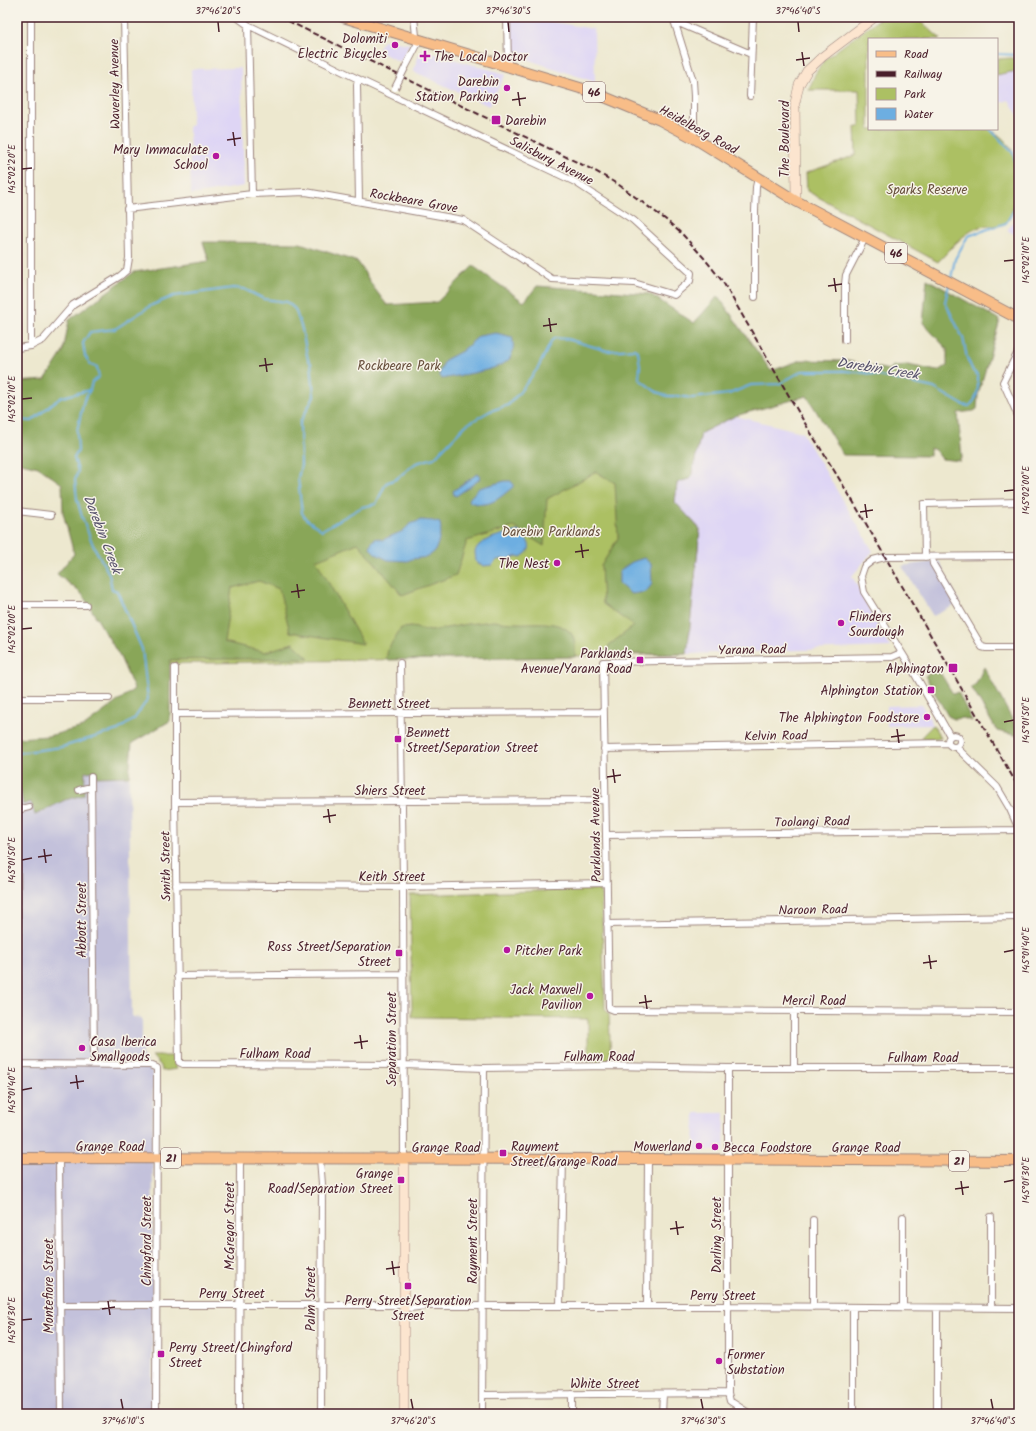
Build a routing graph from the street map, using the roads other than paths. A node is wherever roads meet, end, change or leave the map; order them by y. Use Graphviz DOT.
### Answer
graph roads {
  1 [pos="31,17"];
  2 [pos="124,17"];
  3 [pos="237,17"];
  4 [pos="343,17"];
  5 [pos="414,17"];
  6 [pos="508,17"];
  7 [pos="754,17"];
  8 [pos="875,17"];
  9 [pos="674,19"];
  10 [pos="248,25"];
  11 [pos="416,38"];
  12 [pos="751,54"];
  13 [pos="508,66"];
  14 [pos="358,79"];
  15 [pos="394,91"];
  16 [pos="750,96"];
  17 [pos="694,138"];
  18 [pos="758,178"];
  19 [pos="252,194"];
  20 [pos="359,201"];
  21 [pos="796,201"];
  22 [pos="127,209"];
  23 [pos="865,238"];
  24 [pos="690,273"];
  25 [pos="755,297"];
  26 [pos="1019,319"];
  27 [pos="845,340"];
  28 [pos="31,346"];
  29 [pos="17,348"];
  30 [pos="1019,350"];
  31 [pos="1019,418"];
  32 [pos="1019,502"];
  33 [pos="17,512"];
  34 [pos="51,515"];
  35 [pos="1019,556"];
  36 [pos="929,557"];
  37 [pos="17,605"];
  38 [pos="86,605"];
  39 [pos="1019,648"];
  40 [pos="901,653"];
  41 [pos="603,662"];
  42 [pos="400,663"];
  43 [pos="175,668"];
  44 [pos="17,698"];
  45 [pos="109,698"];
  46 [pos="604,712"];
  47 [pos="175,714"];
  48 [pos="401,714"];
  49 [pos="950,736"];
  50 [pos="948,743"];
  51 [pos="956,747"];
  52 [pos="604,749"];
  53 [pos="91,777"];
  54 [pos="91,787"];
  55 [pos="79,790"];
  56 [pos="402,800"];
  57 [pos="605,800"];
  58 [pos="175,802"];
  59 [pos="29,807"];
  60 [pos="1019,830"];
  61 [pos="606,835"];
  62 [pos="607,883"];
  63 [pos="176,885"];
  64 [pos="403,887"];
  65 [pos="1019,917"];
  66 [pos="607,924"];
  67 [pos="404,974"];
  68 [pos="177,976"];
  69 [pos="610,1008"];
  70 [pos="794,1011"];
  71 [pos="1019,1012"];
  72 [pos="179,1062"];
  73 [pos="18,1064"];
  74 [pos="94,1064"];
  75 [pos="404,1065"];
  76 [pos="484,1068"];
  77 [pos="728,1068"];
  78 [pos="794,1068"];
  79 [pos="1019,1068"];
  80 [pos="17,1158"];
  81 [pos="59,1158"];
  82 [pos="240,1158"];
  83 [pos="157,1159"];
  84 [pos="322,1159"];
  85 [pos="648,1159"];
  86 [pos="404,1160"];
  87 [pos="484,1160"];
  88 [pos="563,1160"];
  89 [pos="728,1160"];
  90 [pos="1019,1161"];
  91 [pos="991,1216"];
  92 [pos="903,1217"];
  93 [pos="813,1220"];
  94 [pos="157,1304"];
  95 [pos="239,1304"];
  96 [pos="59,1305"];
  97 [pos="321,1305"];
  98 [pos="404,1306"];
  99 [pos="483,1306"];
  100 [pos="560,1306"];
  101 [pos="647,1306"];
  102 [pos="727,1306"];
  103 [pos="813,1306"];
  104 [pos="853,1307"];
  105 [pos="903,1307"];
  106 [pos="937,1308"];
  107 [pos="991,1308"];
  108 [pos="1019,1308"];
  109 [pos="728,1393"];
  110 [pos="572,1394"];
  111 [pos="663,1394"];
  112 [pos="482,1395"];
  113 [pos="60,1414"];
  114 [pos="156,1414"];
  115 [pos="239,1414"];
  116 [pos="321,1414"];
  117 [pos="404,1414"];
  118 [pos="482,1414"];
  119 [pos="572,1414"];
  120 [pos="662,1414"];
  121 [pos="750,1414"];
  122 [pos="853,1414"];
  123 [pos="937,1414"];
  1 -- 28 [label="street"];
  2 -- 22 [label="street, Waverley Avenue"];
  3 -- 10 [label="street, Salisbury Avenue"];
  4 -- 11 [label="main road, Heidelberg Road / 46"];
  5 -- 11 [label="street"];
  6 -- 13 [label="street"];
  7 -- 12 [label="street"];
  8 -- 21 [label="street, The Boulevard"];
  9 -- 12 [label="street"];
  9 -- 17 [label="street"];
  10 -- 14 [label="street, Salisbury Avenue"];
  10 -- 19 [label="street"];
  11 -- 13 [label="main road, Heidelberg Road / 46"];
  11 -- 15 [label="street, bridge"];
  12 -- 16 [label="street"];
  13 -- 17 [label="main road, Heidelberg Road / 46"];
  14 -- 15 [label="street, Salisbury Avenue"];
  14 -- 20 [label="street"];
  15 -- 24 [label="street, Salisbury Avenue"];
  17 -- 18 [label="main road, Heidelberg Road / 46"];
  18 -- 21 [label="main road, Heidelberg Road / 46"];
  18 -- 25 [label="street"];
  19 -- 20 [label="street, Rockbeare Grove"];
  19 -- 22 [label="street, Rockbeare Grove"];
  20 -- 24 [label="street, Rockbeare Grove"];
  21 -- 23 [label="main road, Heidelberg Road / 46"];
  22 -- 28 [label="street, Waverley Avenue"];
  23 -- 26 [label="main road, Heidelberg Road / 46"];
  23 -- 27 [label="street"];
  28 -- 29 [label="street"];
  30 -- 31 [label="street"];
  32 -- 36 [label="street"];
  33 -- 34 [label="street"];
  35 -- 36 [label="street"];
  36 -- 39 [label="street"];
  36 -- 40 [label="street"];
  37 -- 38 [label="street"];
  40 -- 41 [label="street, Yarana Road"];
  40 -- 49 [label="street"];
  41 -- 46 [label="street, Parklands Avenue"];
  42 -- 48 [label="street, Separation Street"];
  43 -- 47 [label="street, Smith Street"];
  44 -- 45 [label="street"];
  46 -- 48 [label="street, Bennett Street"];
  46 -- 52 [label="street, Parklands Avenue"];
  47 -- 48 [label="street, Bennett Street"];
  47 -- 58 [label="street, Smith Street"];
  48 -- 56 [label="street, Separation Street"];
  49 -- 50 [label="street"];
  49 -- 51 [label="street"];
  50 -- 51 [label="street"];
  50 -- 52 [label="street, Kelvin Road"];
  51 -- 60 [label="street"];
  52 -- 57 [label="street, Parklands Avenue"];
  53 -- 54 [label="street, Abbott Street"];
  54 -- 55 [label="street"];
  54 -- 74 [label="street, Abbott Street"];
  56 -- 57 [label="street, Shiers Street"];
  56 -- 58 [label="street, Shiers Street"];
  56 -- 64 [label="street, Separation Street"];
  57 -- 61 [label="street, Parklands Avenue"];
  58 -- 63 [label="street, Smith Street"];
  59 -- 73 [label="street"];
  60 -- 61 [label="street, Toolangi Road"];
  61 -- 62 [label="street, Parklands Avenue"];
  62 -- 64 [label="street, Keith Street"];
  62 -- 66 [label="street, Parklands Avenue"];
  63 -- 64 [label="street, Keith Street"];
  63 -- 68 [label="street, Smith Street"];
  64 -- 67 [label="street, Separation Street"];
  65 -- 66 [label="street, Naroon Road"];
  66 -- 69 [label="street, Parklands Avenue"];
  67 -- 68 [label="street"];
  67 -- 75 [label="street, Separation Street"];
  68 -- 72 [label="street, Smith Street"];
  69 -- 70 [label="street, Mercil Road"];
  70 -- 71 [label="street, Mercil Road"];
  70 -- 78 [label="street"];
  72 -- 75 [label="street, Fulham Road"];
  73 -- 74 [label="street"];
  74 -- 83 [label="street, Chingford Street"];
  75 -- 76 [label="street, Fulham Road"];
  75 -- 86 [label="street, Separation Street"];
  76 -- 77 [label="street, Fulham Road"];
  76 -- 87 [label="street, Rayment Street"];
  77 -- 78 [label="street, Fulham Road"];
  77 -- 89 [label="street, Darling Street"];
  78 -- 79 [label="street, Fulham Road"];
  80 -- 81 [label="main road, Grange Road / 21"];
  81 -- 83 [label="main road, Grange Road / 21"];
  81 -- 96 [label="street, Montefiore Street"];
  82 -- 83 [label="main road, Grange Road / 21"];
  82 -- 84 [label="main road, Grange Road / 21"];
  82 -- 95 [label="street, McGregor Street"];
  83 -- 94 [label="street, Chingford Street"];
  84 -- 86 [label="main road, Grange Road / 21"];
  84 -- 97 [label="street, Palm Street"];
  85 -- 88 [label="main road, Grange Road / 21"];
  85 -- 89 [label="main road, Grange Road / 21"];
  85 -- 101 [label="street"];
  86 -- 87 [label="main road, Grange Road / 21"];
  86 -- 98 [label="street, Separation Street"];
  87 -- 88 [label="main road, Grange Road / 21"];
  87 -- 99 [label="street, Rayment Street"];
  88 -- 100 [label="street"];
  89 -- 90 [label="main road, Grange Road / 21"];
  89 -- 102 [label="street, Darling Street"];
  91 -- 107 [label="street"];
  92 -- 105 [label="street"];
  93 -- 103 [label="street"];
  94 -- 95 [label="street, Perry Street"];
  94 -- 96 [label="street, Perry Street"];
  94 -- 114 [label="street, Chingford Street"];
  95 -- 97 [label="street, Perry Street"];
  95 -- 115 [label="street, McGregor Street"];
  96 -- 113 [label="street, Montefiore Street"];
  97 -- 98 [label="street, Perry Street"];
  97 -- 116 [label="street, Palm Street"];
  98 -- 99 [label="street, Perry Street"];
  98 -- 117 [label="street, Separation Street"];
  99 -- 100 [label="street, Perry Street"];
  99 -- 112 [label="street, Rayment Street"];
  100 -- 101 [label="street, Perry Street"];
  101 -- 102 [label="street, Perry Street"];
  102 -- 103 [label="street, Perry Street"];
  102 -- 109 [label="street, Darling Street"];
  103 -- 104 [label="street, Perry Street"];
  104 -- 105 [label="street, Perry Street"];
  104 -- 122 [label="street"];
  105 -- 106 [label="street, Perry Street"];
  106 -- 107 [label="street, Perry Street"];
  106 -- 123 [label="street"];
  107 -- 108 [label="street, Perry Street"];
  109 -- 111 [label="street, White Street"];
  109 -- 121 [label="street"];
  110 -- 111 [label="street, White Street"];
  110 -- 112 [label="street, White Street"];
  110 -- 119 [label="street"];
  111 -- 120 [label="street"];
  112 -- 118 [label="street, Rayment Street"];
}
